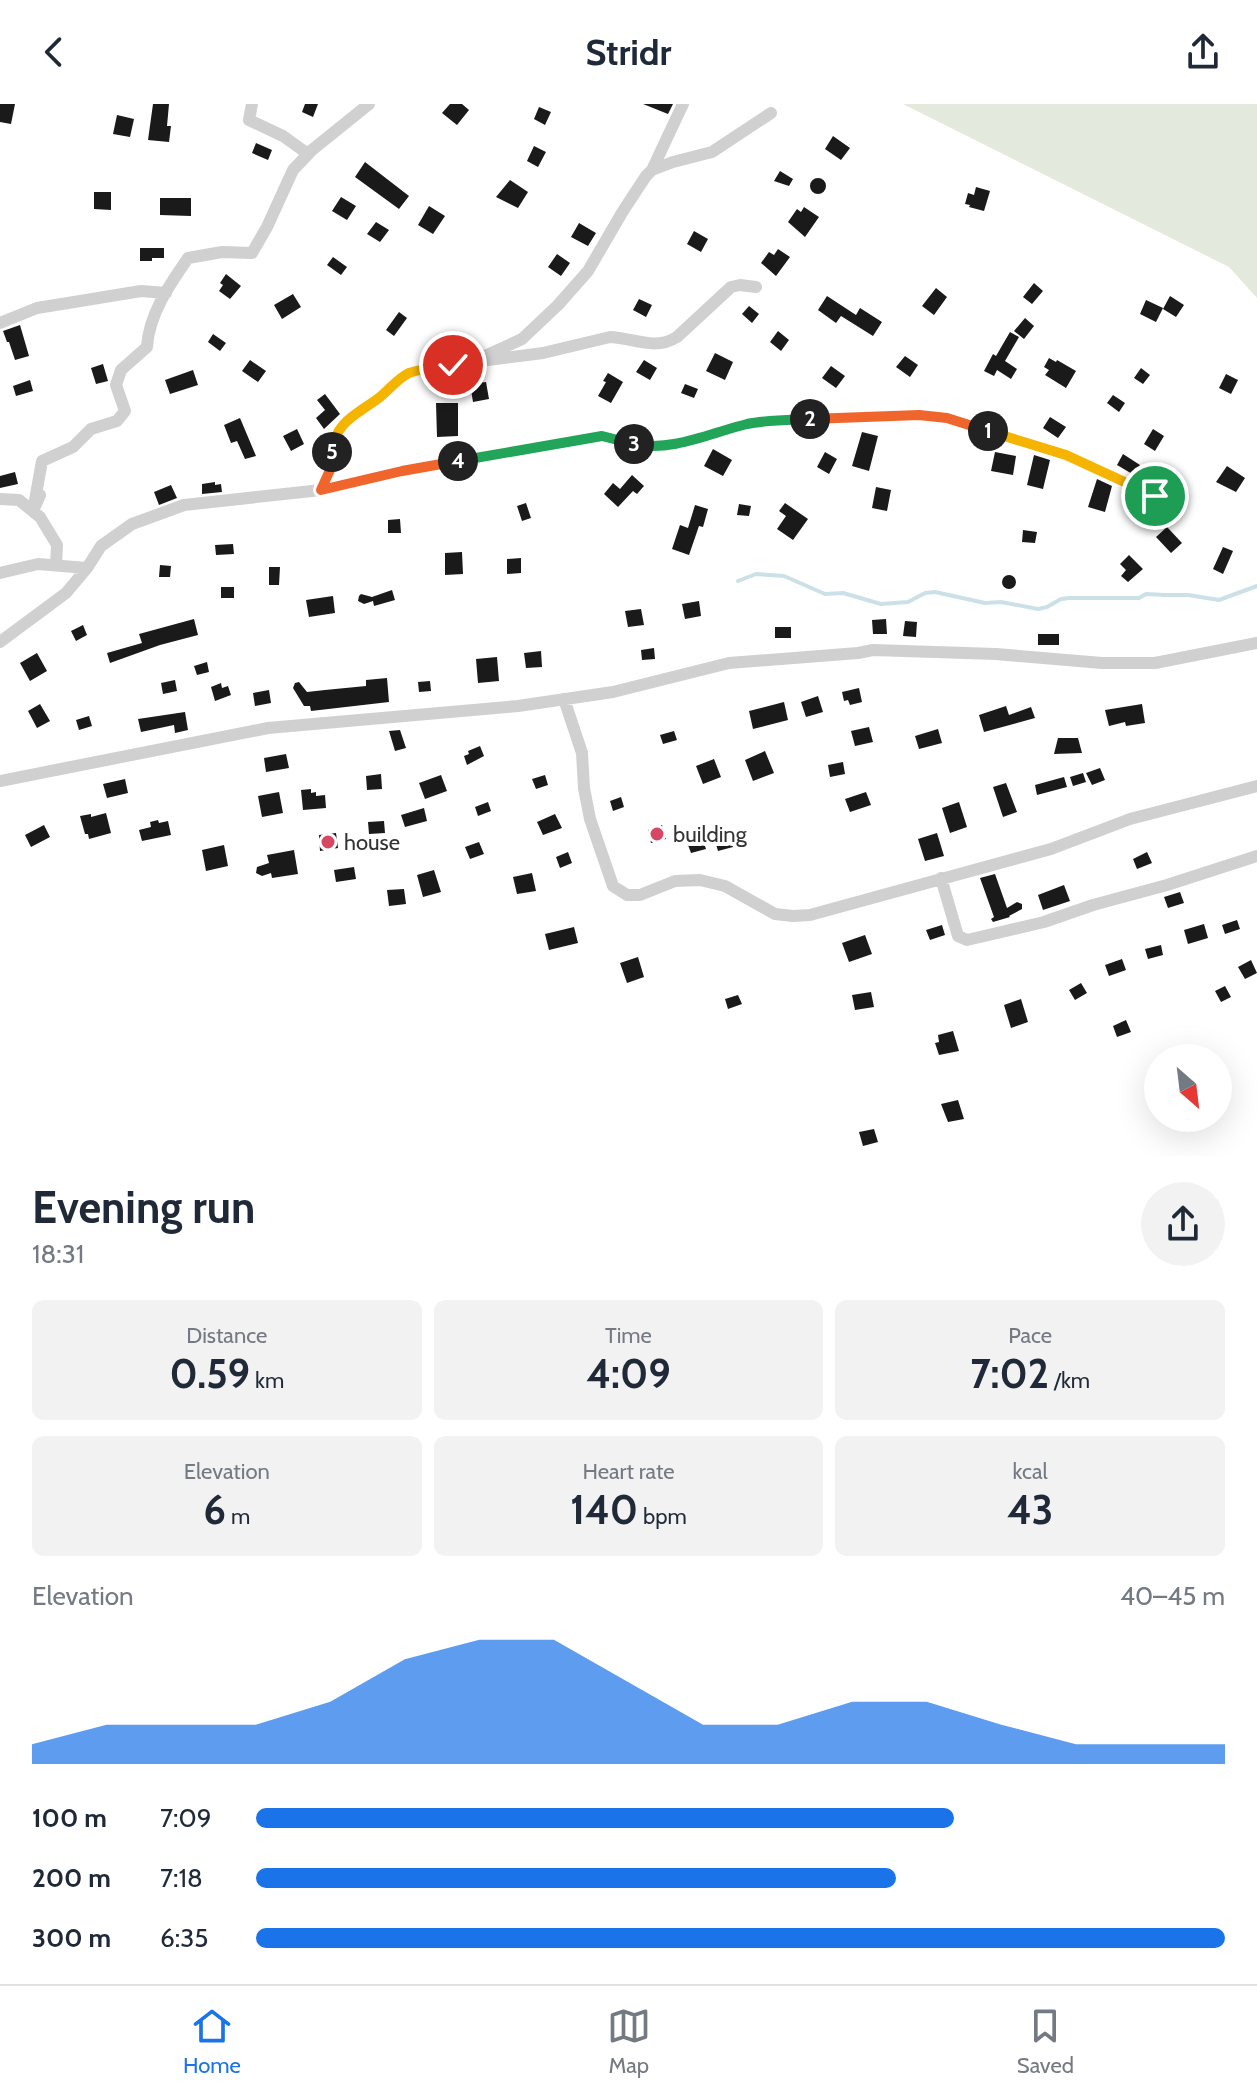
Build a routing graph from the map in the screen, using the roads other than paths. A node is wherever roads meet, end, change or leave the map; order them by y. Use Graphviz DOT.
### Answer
graph roads {
  1 [pos="252,104"];
  2 [pos="369,104"];
  3 [pos="683,104"];
  4 [pos="771,113"];
  5 [pos="308,154"];
  6 [pos="652,170"];
  7 [pos="756,287"];
  8 [pos="166,293"];
  9 [pos="0,323"];
  10 [pos="474,361"];
  11 [pos="321,490"];
  12 [pos="40,495"];
  13 [pos="1155,496"];
  14 [pos="0,499"];
  15 [pos="33,511"];
  16 [pos="56,565"];
  17 [pos="87,568"];
  18 [pos="0,573"];
  19 [pos="0,642"];
  20 [pos="1257,643"];
  21 [pos="564,699"];
  22 [pos="0,781"];
  23 [pos="1257,786"];
  24 [pos="1257,856"];
  25 [pos="941,878"];
  1 -- 5 [label="street"];
  2 -- 5 [label="street"];
  3 -- 6 [label="street"];
  4 -- 6 [label="street"];
  5 -- 8 [label="street"];
  6 -- 10 [label="street"];
  7 -- 10 [label="street"];
  8 -- 9 [label="street"];
  8 -- 15 [label="street"];
  10 -- 11 [label="street"];
  11 -- 13 [label="street"];
  11 -- 17 [label="street"];
  12 -- 15 [label="street"];
  14 -- 15 [label="street"];
  15 -- 16 [label="street"];
  16 -- 17 [label="street"];
  16 -- 18 [label="street"];
  17 -- 19 [label="street"];
  20 -- 21 [label="street"];
  21 -- 22 [label="street"];
  21 -- 25 [label="street"];
  23 -- 25 [label="street"];
  24 -- 25 [label="street"];
}
